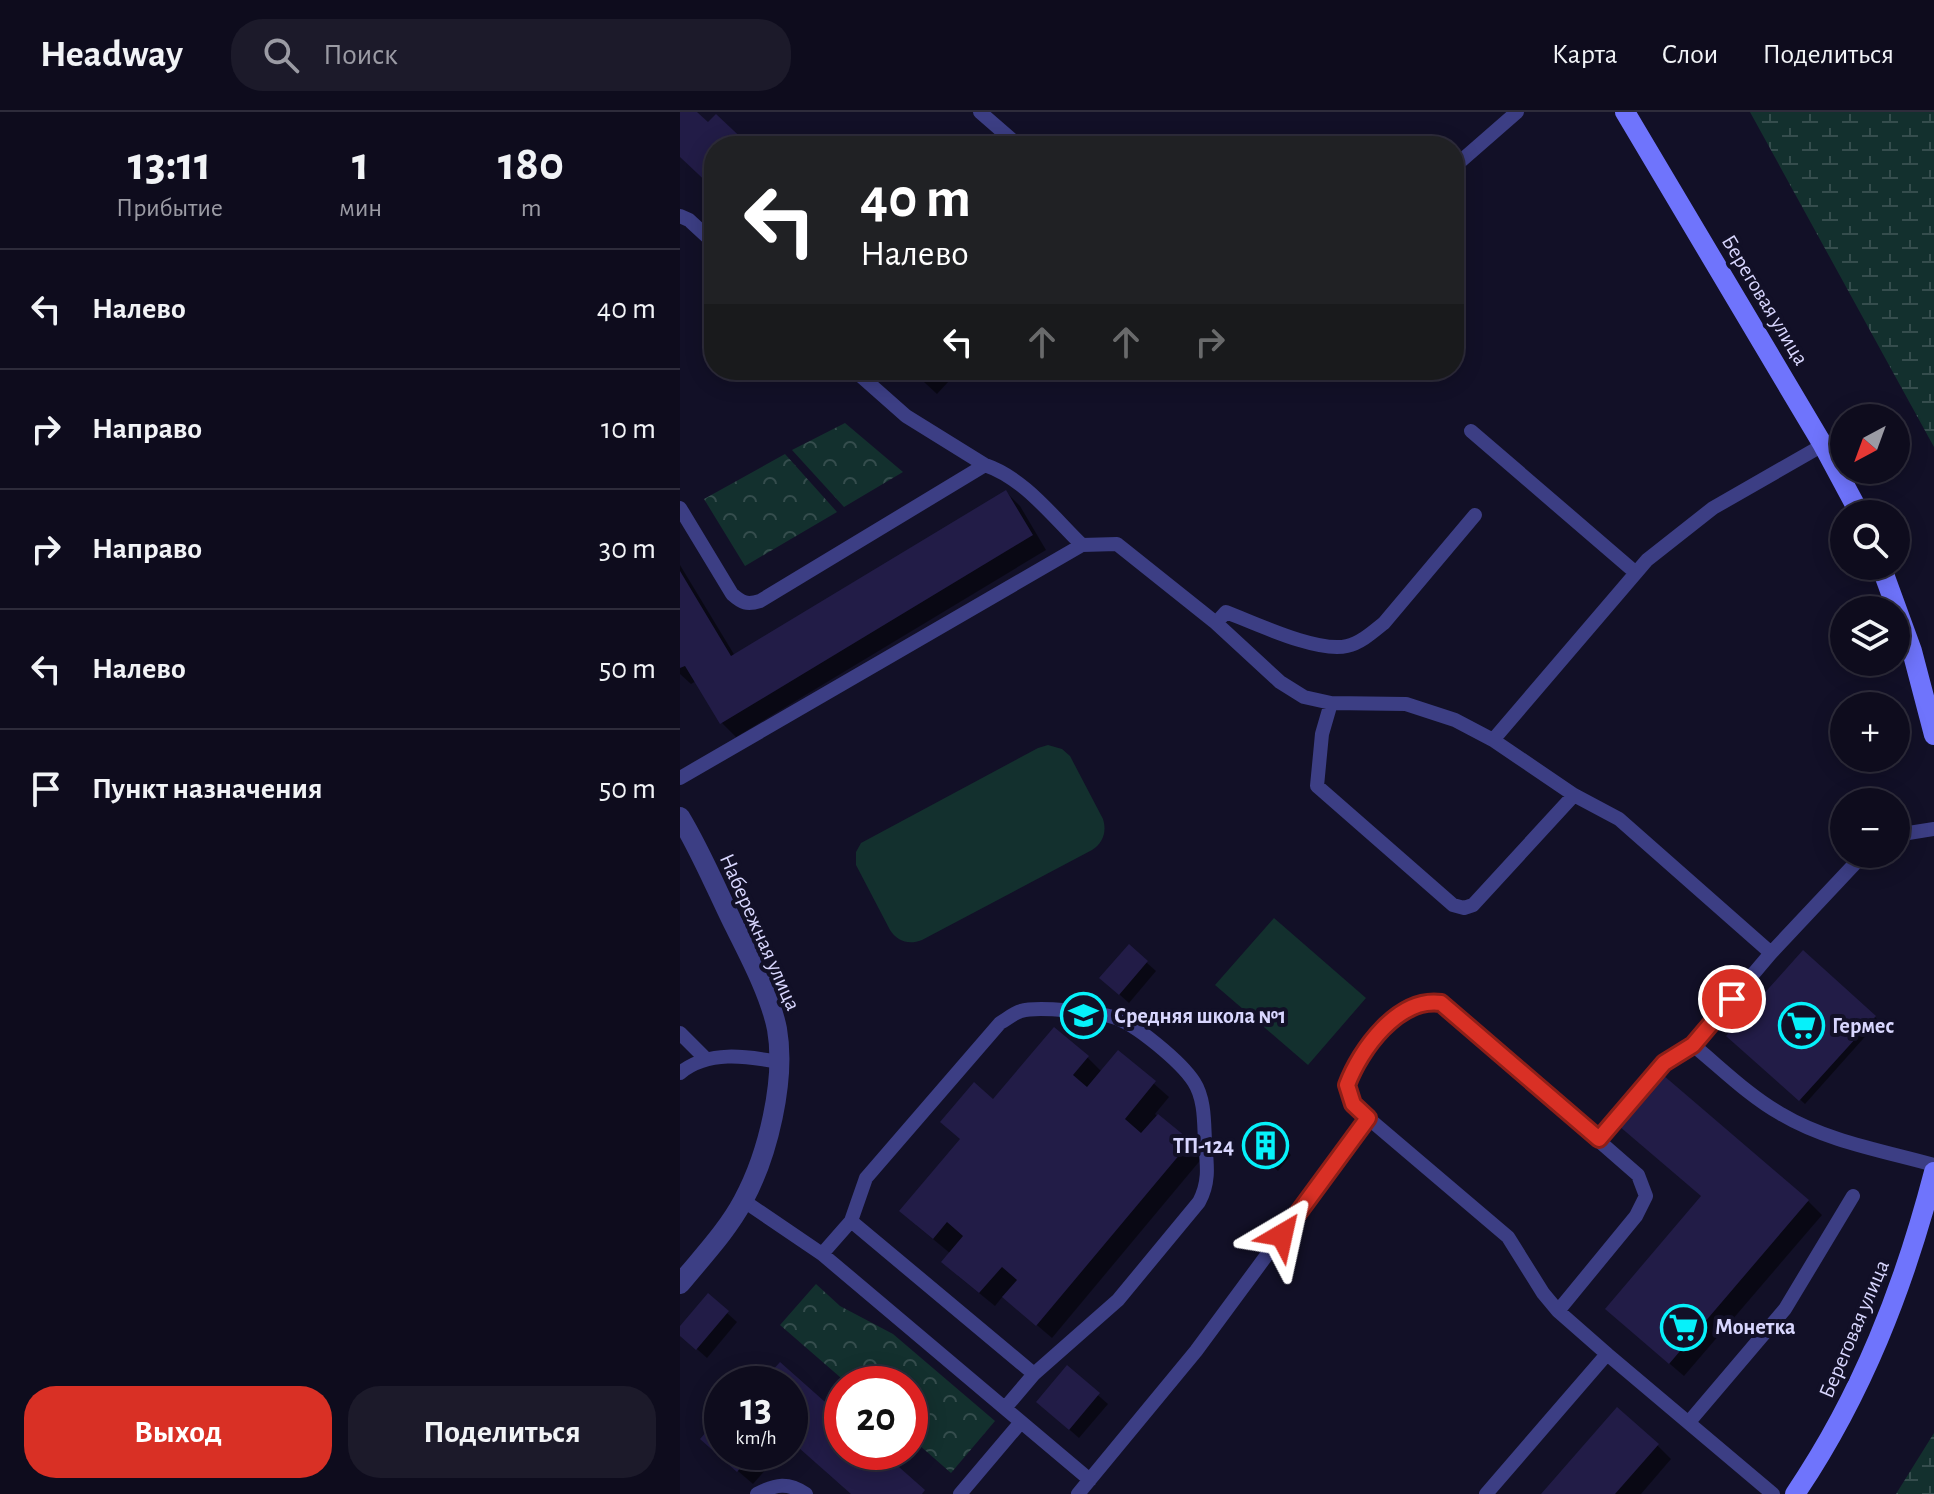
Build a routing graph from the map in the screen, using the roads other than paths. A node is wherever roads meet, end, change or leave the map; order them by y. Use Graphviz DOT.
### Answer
graph roads {
  1 [pos="980,112"];
  2 [pos="1517,112"];
  3 [pos="1625,112"];
  4 [pos="1008,136"];
  5 [pos="1464,158"];
  6 [pos="680,216"];
  7 [pos="704,234"];
  8 [pos="865,380"];
  9 [pos="1471,431"];
  10 [pos="1823,445"];
  11 [pos="985,465"];
  12 [pos="1852,500"];
  13 [pos="680,508"];
  14 [pos="1475,515"];
  15 [pos="1082,545"];
  16 [pos="1636,573"];
  17 [pos="1886,580"];
  18 [pos="1216,623"];
  19 [pos="1331,703"];
  20 [pos="1934,735"];
  21 [pos="1493,740"];
  22 [pos="680,778"];
  23 [pos="1574,795"];
  24 [pos="680,817"];
  25 [pos="1934,829"];
  26 [pos="1910,833"];
  27 [pos="1851,868"];
  28 [pos="1771,953"];
  29 [pos="680,1033"];
  30 [pos="1693,1045"];
  31 [pos="706,1059"];
  32 [pos="779,1062"];
  33 [pos="680,1073"];
  34 [pos="1368,1118"];
  35 [pos="1599,1139"];
  36 [pos="1934,1165"];
  37 [pos="1934,1172"];
  38 [pos="1853,1196"];
  39 [pos="744,1201"];
  40 [pos="851,1221"];
  41 [pos="822,1254"];
  42 [pos="680,1284"];
  43 [pos="1558,1311"];
  44 [pos="1607,1354"];
  45 [pos="1034,1374"];
  46 [pos="1005,1408"];
  47 [pos="1021,1422"];
  48 [pos="1689,1422"];
  49 [pos="1090,1480"];
  50 [pos="757,1494"];
  51 [pos="806,1494"];
  52 [pos="960,1494"];
  53 [pos="1078,1494"];
  54 [pos="1486,1494"];
  55 [pos="1773,1494"];
  56 [pos="1795,1494"];
  1 -- 4 [label="lane"];
  2 -- 5 [label="lane"];
  3 -- 10 [label="main road, Береговая улица"];
  6 -- 7 [label="lane"];
  8 -- 11 [label="lane"];
  9 -- 16 [label="lane"];
  10 -- 12 [label="main road, Береговая улица"];
  10 -- 16 [label="lane"];
  11 -- 13 [label="lane"];
  11 -- 15 [label="lane"];
  14 -- 18 [label="lane"];
  15 -- 18 [label="lane"];
  15 -- 22 [label="lane"];
  16 -- 21 [label="lane"];
  17 -- 20 [label="main road"];
  18 -- 19 [label="lane"];
  19 -- 21 [label="lane"];
  19 -- 23 [label="lane"];
  21 -- 23 [label="lane"];
  23 -- 28 [label="lane"];
  24 -- 32 [label="street, Набережная улица"];
  25 -- 26 [label="lane"];
  27 -- 28 [label="lane"];
  28 -- 30 [label="lane"];
  29 -- 31 [label="lane"];
  30 -- 35 [label="lane"];
  30 -- 36 [label="lane"];
  31 -- 32 [label="lane"];
  31 -- 33 [label="lane"];
  32 -- 39 [label="street, Набережная улица"];
  34 -- 35 [label="lane"];
  34 -- 43 [label="lane"];
  34 -- 49 [label="lane"];
  35 -- 43 [label="lane"];
  37 -- 56 [label="main road, Береговая улица"];
  38 -- 48 [label="lane"];
  39 -- 41 [label="lane"];
  39 -- 42 [label="street, Набережная улица"];
  40 -- 41 [label="lane"];
  40 -- 45 [label="lane"];
  40 -- 45 [label="lane"];
  41 -- 46 [label="lane"];
  43 -- 44 [label="lane"];
  44 -- 48 [label="lane"];
  44 -- 54 [label="lane"];
  45 -- 46 [label="lane"];
  46 -- 47 [label="lane"];
  47 -- 49 [label="lane"];
  47 -- 52 [label="lane"];
  48 -- 55 [label="lane"];
  49 -- 53 [label="lane"];
  50 -- 51 [label="lane"];
}
